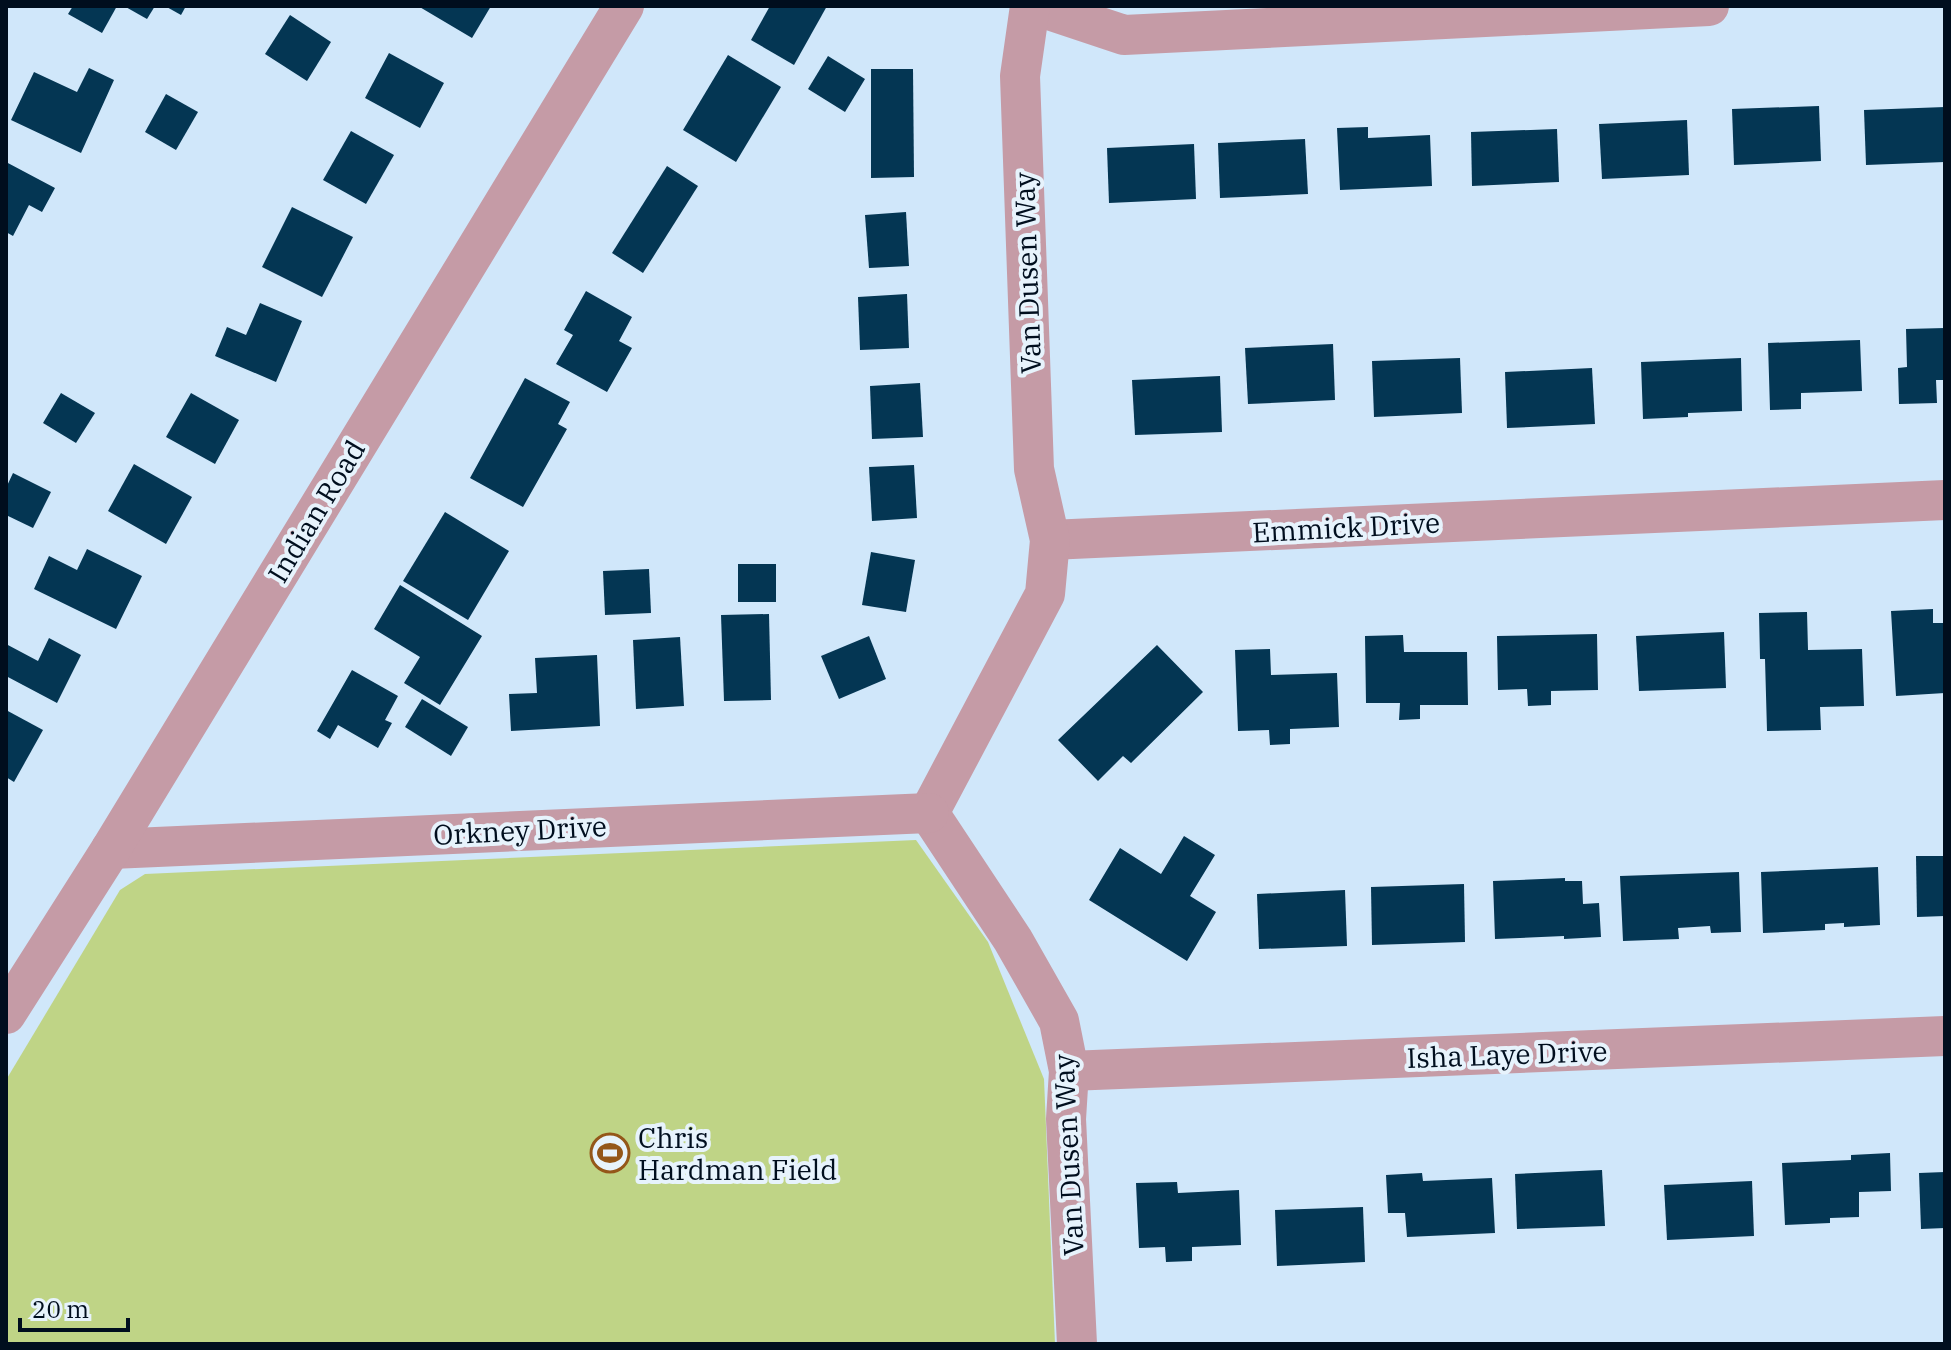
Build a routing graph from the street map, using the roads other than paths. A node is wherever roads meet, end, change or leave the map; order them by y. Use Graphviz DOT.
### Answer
graph roads {
  1 [pos="624,6"];
  2 [pos="1030,6"];
  3 [pos="1037,6"];
  4 [pos="1709,6"];
  5 [pos="1945,500"];
  6 [pos="1050,540"];
  7 [pos="929,813"];
  8 [pos="111,849"];
  9 [pos="6,1014"];
  10 [pos="1945,1036"];
  11 [pos="1069,1071"];
  12 [pos="1077,1344"];
  1 -- 8 [label="street, Indian Road"];
  2 -- 6 [label="street, Van Dusen Way"];
  3 -- 4 [label="street"];
  5 -- 6 [label="street, Emmick Drive"];
  6 -- 7 [label="street"];
  7 -- 8 [label="street, Orkney Drive"];
  7 -- 11 [label="street, Van Dusen Way"];
  8 -- 9 [label="street, Indian Road"];
  10 -- 11 [label="street, Isha Laye Drive"];
  11 -- 12 [label="street, Van Dusen Way"];
}
